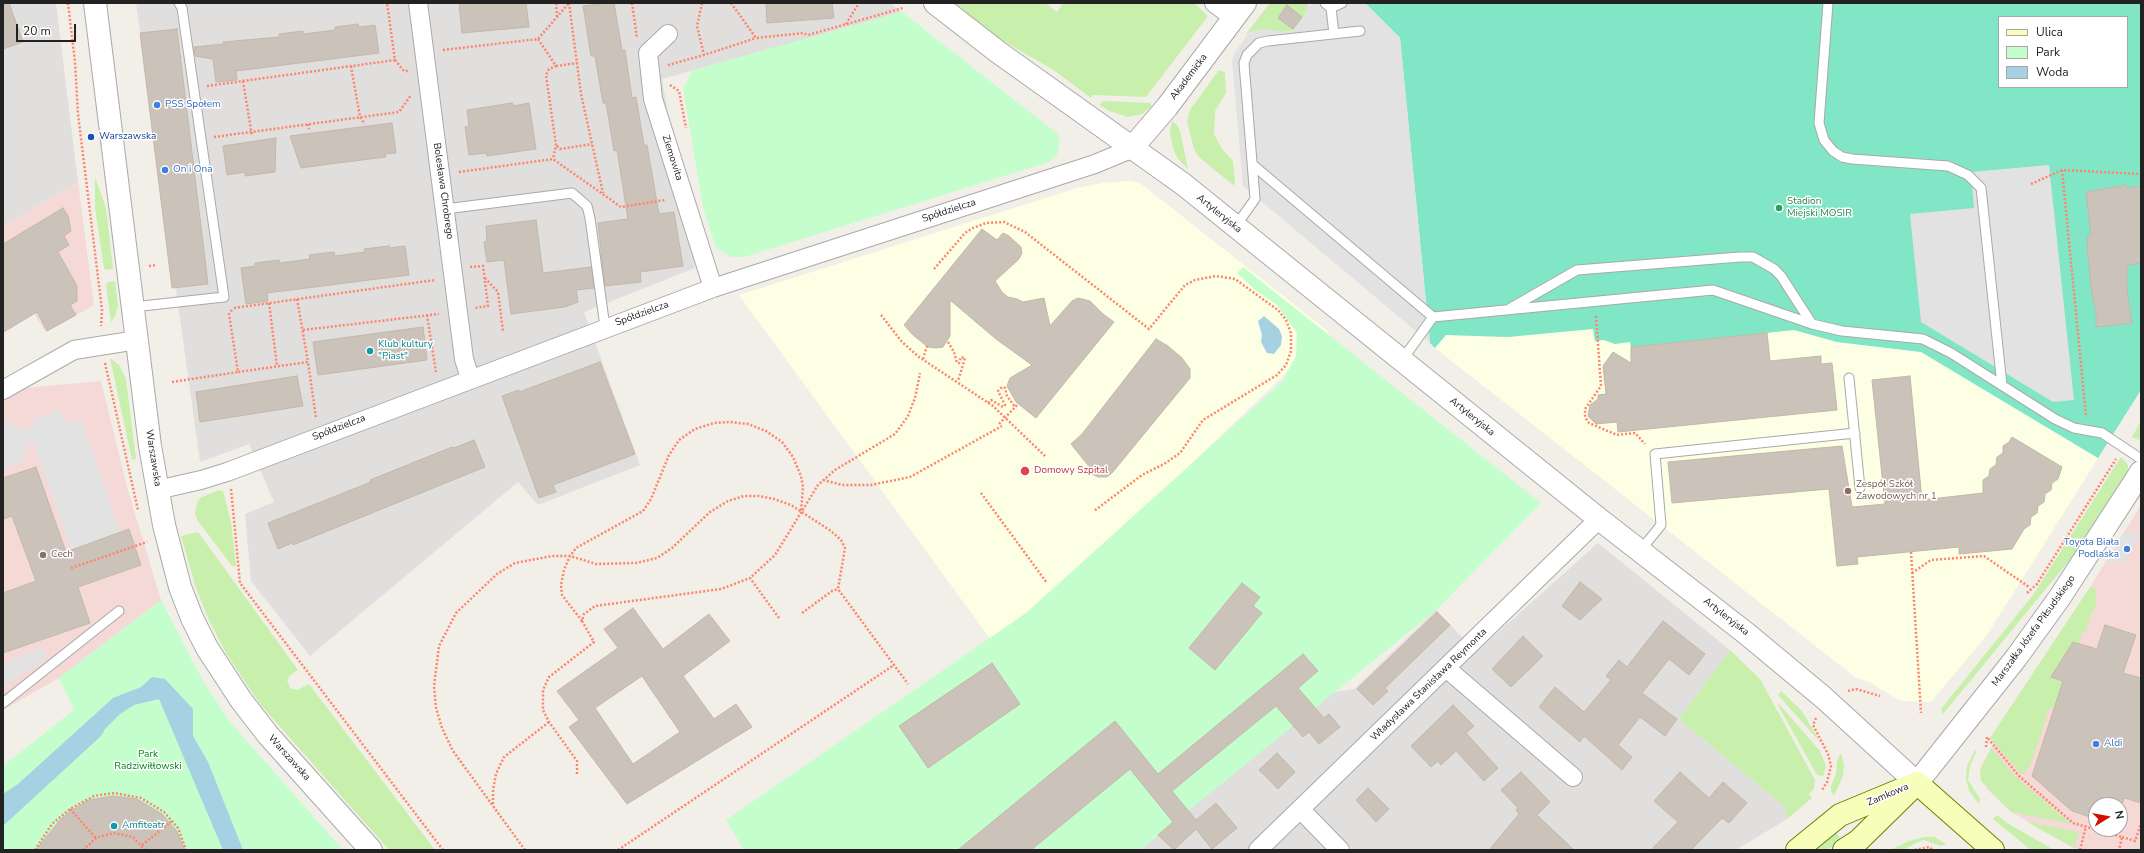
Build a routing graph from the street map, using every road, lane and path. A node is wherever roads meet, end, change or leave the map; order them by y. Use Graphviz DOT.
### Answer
graph roads {
  1 [pos="68,3"];
  2 [pos="97,3"];
  3 [pos="179,3"];
  4 [pos="387,3"];
  5 [pos="418,3"];
  6 [pos="556,3"];
  7 [pos="569,3"];
  8 [pos="702,3"];
  9 [pos="731,3"];
  10 [pos="859,3"];
  11 [pos="935,3"];
  12 [pos="1214,3"];
  13 [pos="1342,3"];
  14 [pos="1828,3"];
  15 [pos="1328,5"];
  16 [pos="903,8"];
  17 [pos="1239,10"];
  18 [pos="557,17"];
  19 [pos="846,24"];
  20 [pos="1360,31"];
  21 [pos="668,34"];
  22 [pos="1334,34"];
  23 [pos="756,38"];
  24 [pos="538,39"];
  25 [pos="435,51"];
  26 [pos="704,55"];
  27 [pos="577,63"];
  28 [pos="351,66"];
  29 [pos="556,66"];
  30 [pos="664,68"];
  31 [pos="404,71"];
  32 [pos="409,76"];
  33 [pos="243,81"];
  34 [pos="665,82"];
  35 [pos="203,87"];
  36 [pos="411,88"];
  37 [pos="360,117"];
  38 [pos="308,124"];
  39 [pos="364,124"];
  40 [pos="686,128"];
  41 [pos="309,129"];
  42 [pos="251,132"];
  43 [pos="252,136"];
  44 [pos="209,137"];
  45 [pos="592,144"];
  46 [pos="556,145"];
  47 [pos="1131,148"];
  48 [pos="553,159"];
  49 [pos="1252,165"];
  50 [pos="2062,170"];
  51 [pos="2141,174"];
  52 [pos="2031,184"];
  53 [pos="603,194"];
  54 [pos="445,209"];
  55 [pos="1235,226"];
  56 [pos="934,268"];
  57 [pos="454,278"];
  58 [pos="484,278"];
  59 [pos="713,288"];
  60 [pos="224,297"];
  61 [pos="297,299"];
  62 [pos="1595,302"];
  63 [pos="269,303"];
  64 [pos="133,307"];
  65 [pos="233,308"];
  66 [pos="1506,310"];
  67 [pos="458,312"];
  68 [pos="427,315"];
  69 [pos="880,315"];
  70 [pos="1433,317"];
  71 [pos="1812,324"];
  72 [pos="605,327"];
  73 [pos="302,330"];
  74 [pos="504,331"];
  75 [pos="100,333"];
  76 [pos="137,340"];
  77 [pos="948,342"];
  78 [pos="927,346"];
  79 [pos="103,356"];
  80 [pos="923,359"];
  81 [pos="1402,360"];
  82 [pos="308,362"];
  83 [pos="277,366"];
  84 [pos="238,372"];
  85 [pos="920,373"];
  86 [pos="437,376"];
  87 [pos="470,378"];
  88 [pos="1849,378"];
  89 [pos="958,381"];
  90 [pos="172,382"];
  91 [pos="5,385"];
  92 [pos="2002,386"];
  93 [pos="988,403"];
  94 [pos="1018,404"];
  95 [pos="1015,407"];
  96 [pos="1006,417"];
  97 [pos="316,422"];
  98 [pos="2087,430"];
  99 [pos="1855,433"];
  100 [pos="1656,454"];
  101 [pos="2119,455"];
  102 [pos="1045,456"];
  103 [pos="2141,459"];
  104 [pos="2141,472"];
  105 [pos="823,480"];
  106 [pos="230,482"];
  107 [pos="1860,488"];
  108 [pos="157,490"];
  109 [pos="980,493"];
  110 [pos="1094,511"];
  111 [pos="801,512"];
  112 [pos="139,514"];
  113 [pos="1599,519"];
  114 [pos="144,543"];
  115 [pos="1640,551"];
  116 [pos="1910,552"];
  117 [pos="570,556"];
  118 [pos="72,568"];
  119 [pos="1912,573"];
  120 [pos="750,578"];
  121 [pos="1047,582"];
  122 [pos="2028,587"];
  123 [pos="838,589"];
  124 [pos="2027,593"];
  125 [pos="119,611"];
  126 [pos="802,613"];
  127 [pos="779,618"];
  128 [pos="582,621"];
  129 [pos="894,665"];
  130 [pos="1446,668"];
  131 [pos="908,684"];
  132 [pos="1824,698"];
  133 [pos="3,703"];
  134 [pos="1921,713"];
  135 [pos="549,722"];
  136 [pos="1986,747"];
  137 [pos="577,774"];
  138 [pos="1573,777"];
  139 [pos="1917,783"];
  140 [pos="1822,790"];
  141 [pos="493,805"];
  142 [pos="70,809"];
  143 [pos="1301,810"];
  144 [pos="172,821"];
  145 [pos="2141,824"];
  146 [pos="2086,826"];
  147 [pos="2122,837"];
  148 [pos="96,838"];
  149 [pos="142,845"];
  150 [pos="35,850"];
  151 [pos="83,850"];
  152 [pos="145,850"];
  153 [pos="186,850"];
  154 [pos="371,850"];
  155 [pos="443,850"];
  156 [pos="525,850"];
  157 [pos="618,850"];
  158 [pos="1258,850"];
  159 [pos="1340,850"];
  160 [pos="1797,850"];
  161 [pos="1844,850"];
  162 [pos="1915,850"];
  163 [pos="1933,850"];
  164 [pos="1993,850"];
  165 [pos="2080,850"];
  166 [pos="2119,850"];
  1 -- 75 [label="path"];
  2 -- 64 [label="street, Warszawska"];
  3 -- 60 [label="lane"];
  4 -- 28 [label="path"];
  5 -- 54 [label="street, Bolesława Chrobrego"];
  6 -- 18 [label="path"];
  7 -- 18 [label="path"];
  7 -- 27 [label="path"];
  8 -- 26 [label="path"];
  9 -- 23 [label="path"];
  10 -- 19 [label="path"];
  11 -- 47 [label="street, Artyleryjska"];
  12 -- 17 [label="street"];
  13 -- 15 [label="lane"];
  14 -- 92 [label="lane"];
  15 -- 22 [label="lane"];
  16 -- 19 [label="path"];
  17 -- 47 [label="street, Akademicka"];
  18 -- 24 [label="path"];
  19 -- 23 [label="path"];
  20 -- 22 [label="lane"];
  21 -- 59 [label="street, Ziemowita"];
  22 -- 49 [label="lane"];
  23 -- 26 [label="path"];
  24 -- 25 [label="path"];
  24 -- 29 [label="path"];
  26 -- 30 [label="path"];
  27 -- 29 [label="path"];
  27 -- 45 [label="path"];
  28 -- 33 [label="path"];
  28 -- 37 [label="path"];
  29 -- 46 [label="path"];
  31 -- 32 [label="path"];
  33 -- 35 [label="path"];
  33 -- 42 [label="path"];
  34 -- 40 [label="path"];
  36 -- 37 [label="path"];
  37 -- 38 [label="path"];
  37 -- 39 [label="path"];
  38 -- 41 [label="path"];
  38 -- 42 [label="path"];
  42 -- 43 [label="path"];
  42 -- 44 [label="path"];
  45 -- 46 [label="path"];
  45 -- 53 [label="path"];
  46 -- 48 [label="path"];
  47 -- 55 [label="street, Artyleryjska"];
  47 -- 59 [label="street, Spółdzielcza"];
  49 -- 55 [label="lane"];
  49 -- 70 [label="lane"];
  50 -- 51 [label="path"];
  50 -- 52 [label="path"];
  50 -- 98 [label="path"];
  54 -- 57 [label="street, Bolesława Chrobrego"];
  54 -- 72 [label="lane"];
  55 -- 81 [label="street, Artyleryjska"];
  56 -- 110 [label="path"];
  57 -- 61 [label="path"];
  57 -- 67 [label="street, Bolesława Chrobrego"];
  58 -- 74 [label="path"];
  59 -- 72 [label="street, Spółdzielcza"];
  60 -- 64 [label="lane"];
  60 -- 65 [label="path"];
  61 -- 63 [label="path"];
  61 -- 73 [label="path"];
  62 -- 66 [label="lane"];
  62 -- 71 [label="lane"];
  62 -- 100 [label="path"];
  63 -- 65 [label="path"];
  63 -- 83 [label="path"];
  64 -- 76 [label="street, Warszawska"];
  65 -- 84 [label="path"];
  66 -- 70 [label="lane"];
  66 -- 71 [label="lane"];
  67 -- 68 [label="path"];
  67 -- 87 [label="street, Bolesława Chrobrego"];
  68 -- 73 [label="path"];
  68 -- 86 [label="path"];
  69 -- 80 [label="path"];
  70 -- 81 [label="lane"];
  71 -- 92 [label="lane"];
  72 -- 87 [label="street, Spółdzielcza"];
  73 -- 82 [label="path"];
  76 -- 91 [label="street"];
  76 -- 108 [label="street, Warszawska"];
  77 -- 89 [label="path"];
  78 -- 80 [label="path"];
  79 -- 112 [label="path"];
  80 -- 89 [label="path"];
  81 -- 113 [label="street, Artyleryjska"];
  82 -- 83 [label="path"];
  82 -- 97 [label="path"];
  83 -- 84 [label="path"];
  84 -- 90 [label="path"];
  85 -- 105 [label="path"];
  87 -- 108 [label="street, Spółdzielcza"];
  88 -- 99 [label="lane"];
  89 -- 93 [label="path"];
  92 -- 98 [label="lane"];
  93 -- 95 [label="path"];
  93 -- 96 [label="path"];
  94 -- 95 [label="path"];
  95 -- 96 [label="path"];
  96 -- 102 [label="path"];
  96 -- 105 [label="path"];
  98 -- 103 [label="lane"];
  99 -- 100 [label="lane"];
  99 -- 107 [label="lane"];
  100 -- 115 [label="lane"];
  101 -- 124 [label="path"];
  104 -- 139 [label="street, Marszałka Józefa Piłsudskiego"];
  105 -- 111 [label="path"];
  106 -- 155 [label="path"];
  108 -- 154 [label="street, Warszawska"];
  109 -- 121 [label="path"];
  111 -- 117 [label="path"];
  111 -- 117 [label="path"];
  111 -- 120 [label="path"];
  111 -- 123 [label="path"];
  113 -- 115 [label="street, Artyleryjska"];
  113 -- 130 [label="street, Władysława Stanisława Reymonta"];
  114 -- 118 [label="path"];
  115 -- 132 [label="street, Artyleryjska"];
  116 -- 119 [label="path"];
  117 -- 128 [label="path"];
  117 -- 141 [label="path"];
  119 -- 122 [label="path"];
  119 -- 134 [label="path"];
  120 -- 127 [label="path"];
  120 -- 128 [label="path"];
  123 -- 126 [label="path"];
  123 -- 129 [label="path"];
  125 -- 133 [label="lane"];
  128 -- 135 [label="path"];
  129 -- 131 [label="path"];
  129 -- 157 [label="path"];
  130 -- 138 [label="street"];
  130 -- 143 [label="street, Władysława Stanisława Reymonta"];
  132 -- 139 [label="street, Artyleryjska"];
  132 -- 140 [label="path"];
  135 -- 137 [label="path"];
  135 -- 141 [label="path"];
  136 -- 146 [label="path"];
  139 -- 160 [label="main road, Zamkowa"];
  139 -- 161 [label="main road, Zamkowa"];
  139 -- 164 [label="main road, Artyleryjska"];
  141 -- 156 [label="path"];
  142 -- 144 [label="path"];
  142 -- 148 [label="path"];
  142 -- 150 [label="path"];
  143 -- 158 [label="street, Władysława Stanisława Reymonta"];
  143 -- 159 [label="street"];
  144 -- 149 [label="path"];
  144 -- 153 [label="path"];
  145 -- 147 [label="path"];
  146 -- 165 [label="path"];
  147 -- 166 [label="path"];
  148 -- 149 [label="path"];
  148 -- 151 [label="path"];
  149 -- 152 [label="path"];
  162 -- 163 [label="path"];
}
